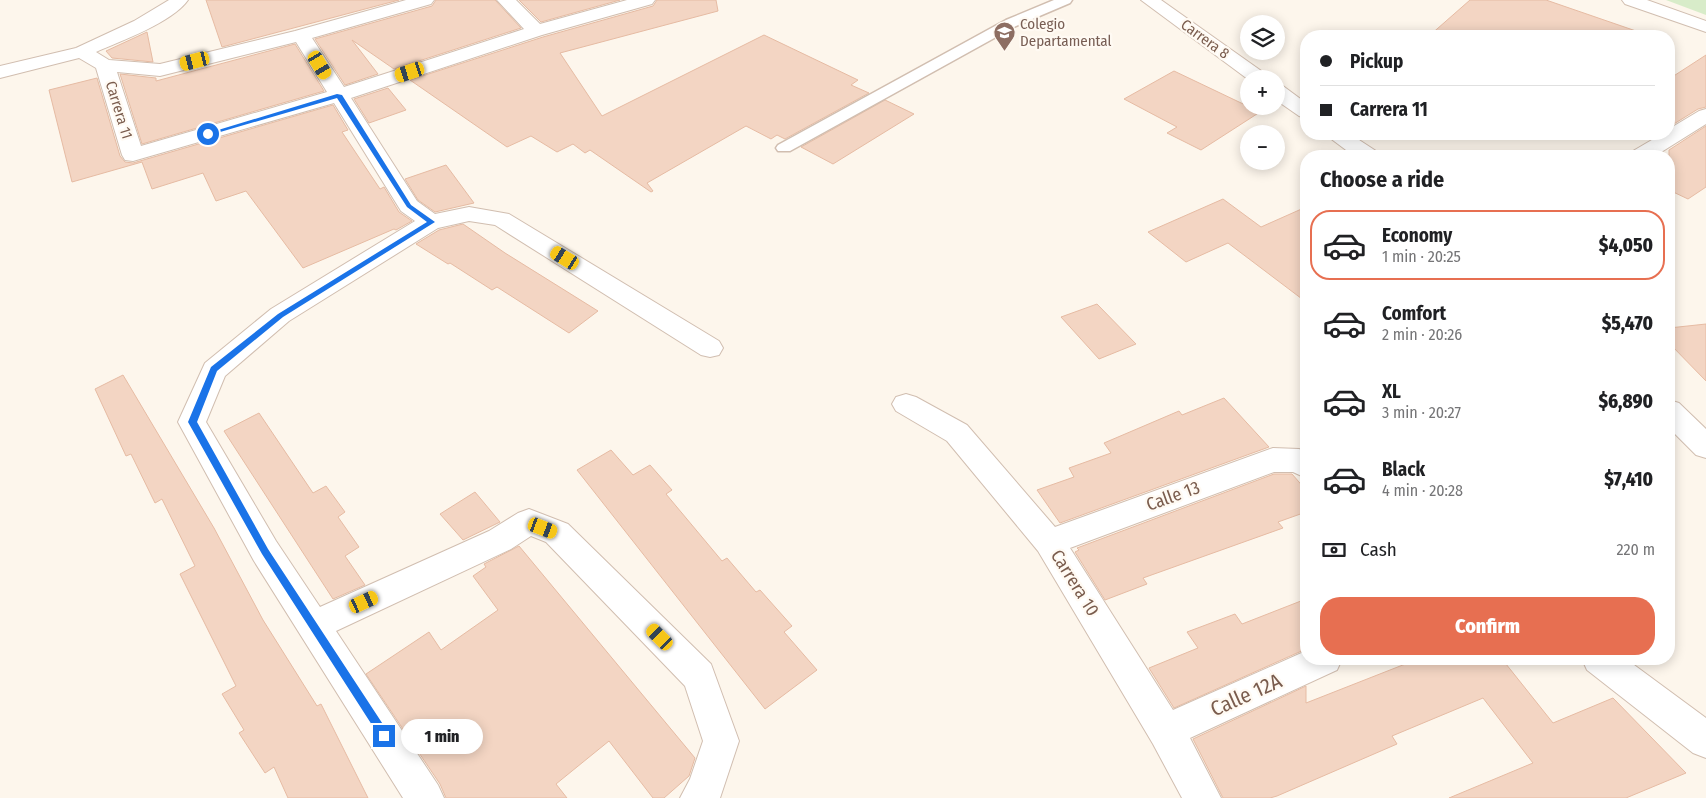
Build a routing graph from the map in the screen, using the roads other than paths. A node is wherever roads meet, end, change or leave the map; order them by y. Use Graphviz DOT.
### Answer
graph roads {
  1 [pos="199,0"];
  2 [pos="425,0"];
  3 [pos="506,0"];
  4 [pos="646,0"];
  5 [pos="1064,0"];
  6 [pos="1150,0"];
  7 [pos="1631,0"];
  8 [pos="175,3"];
  9 [pos="1706,27"];
  10 [pos="536,31"];
  11 [pos="301,34"];
  12 [pos="82,52"];
  13 [pos="105,65"];
  14 [pos="1247,70"];
  15 [pos="0,72"];
  16 [pos="339,95"];
  17 [pos="1285,97"];
  18 [pos="1300,108"];
  19 [pos="1706,115"];
  20 [pos="1675,134"];
  21 [pos="1345,140"];
  22 [pos="1666,140"];
  23 [pos="784,148"];
  24 [pos="1360,150"];
  25 [pos="1650,150"];
  26 [pos="431,222"];
  27 [pos="710,348"];
  28 [pos="906,404"];
  29 [pos="1675,417"];
  30 [pos="1706,447"];
  31 [pos="1300,464"];
  32 [pos="1049,542"];
  33 [pos="313,626"];
  34 [pos="1312,665"];
  35 [pos="1607,665"];
  36 [pos="1166,731"];
  37 [pos="1706,740"];
  38 [pos="425,798"];
  39 [pos="699,798"];
  40 [pos="1202,798"];
  1 -- 8 [label="street"];
  2 -- 11 [label="street"];
  3 -- 10 [label="street"];
  4 -- 10 [label="street"];
  5 -- 23 [label="lane"];
  6 -- 14 [label="street, Carrera 8"];
  7 -- 9 [label="street"];
  8 -- 12 [label="street"];
  10 -- 16 [label="street"];
  11 -- 13 [label="street"];
  11 -- 16 [label="street"];
  12 -- 13 [label="street"];
  12 -- 15 [label="street"];
  13 -- 16 [label="street, Carrera 11"];
  16 -- 26 [label="street"];
  17 -- 18 [label="street"];
  19 -- 20 [label="street"];
  21 -- 24 [label="street"];
  22 -- 25 [label="street"];
  26 -- 27 [label="street"];
  26 -- 33 [label="street"];
  28 -- 32 [label="street, Carrera 10"];
  29 -- 30 [label="street"];
  31 -- 32 [label="street, Calle 13"];
  32 -- 36 [label="street, Carrera 10"];
  33 -- 38 [label="street"];
  33 -- 39 [label="street"];
  34 -- 36 [label="street, Calle 12A"];
  35 -- 37 [label="street"];
  36 -- 40 [label="street, Carrera 10"];
}
